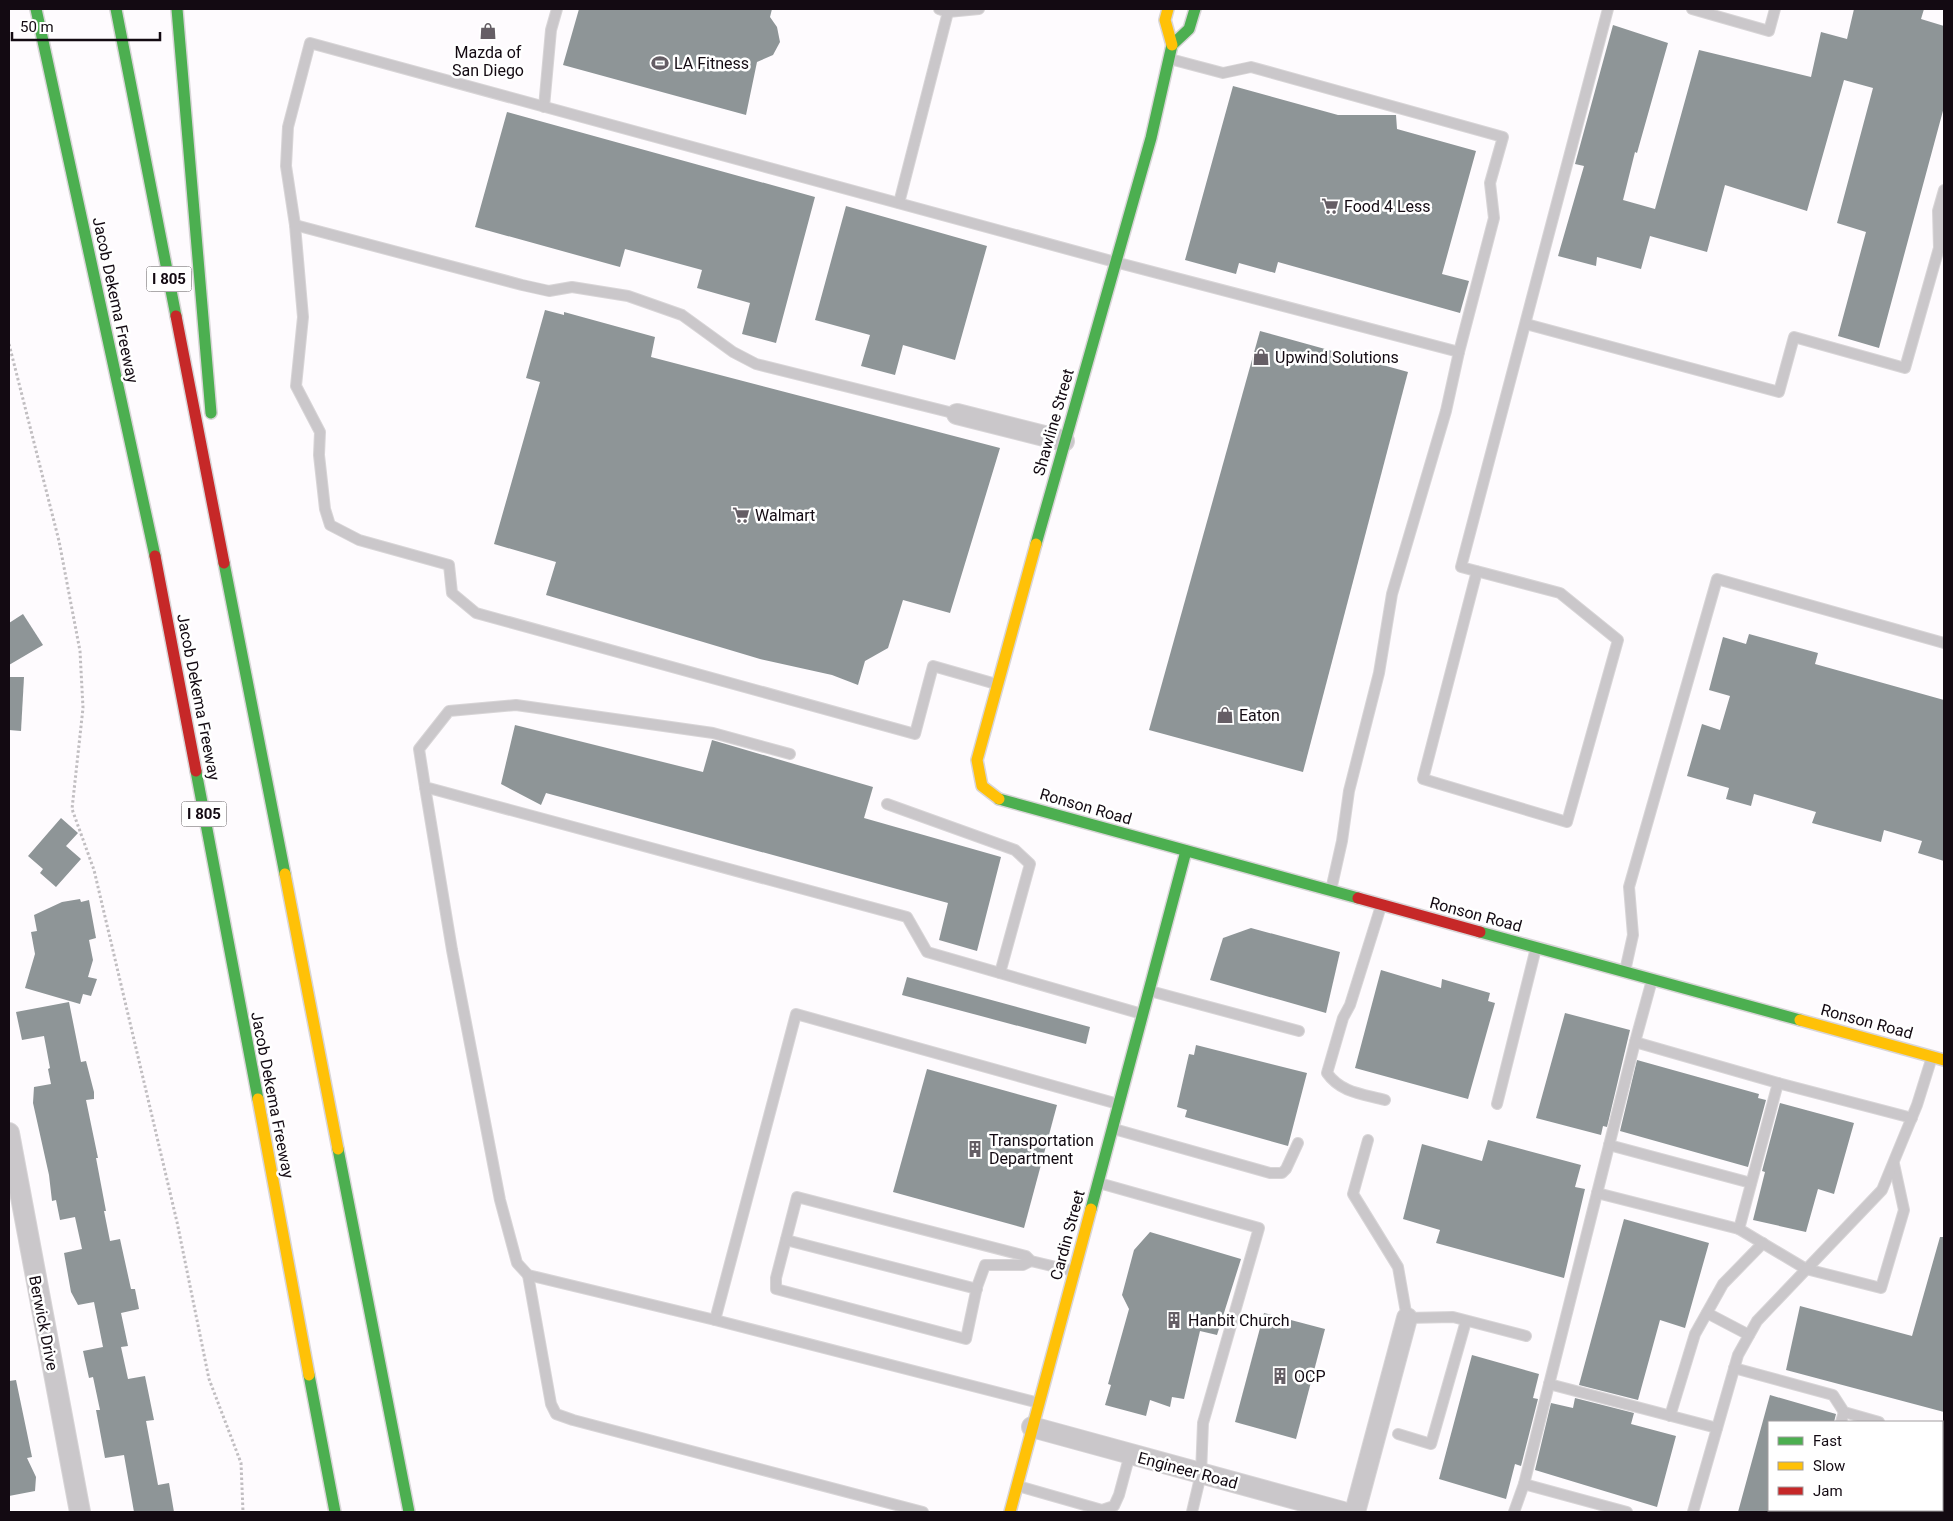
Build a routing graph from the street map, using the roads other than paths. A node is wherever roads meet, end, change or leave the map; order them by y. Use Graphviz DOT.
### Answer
graph roads {
  1 [pos="36,9"];
  2 [pos="116,9"];
  3 [pos="169,9"];
  4 [pos="177,9"];
  5 [pos="556,9"];
  6 [pos="979,9"];
  7 [pos="1168,9"];
  8 [pos="1195,9"];
  9 [pos="1608,9"];
  10 [pos="1692,9"];
  11 [pos="1775,9"];
  12 [pos="943,10"];
  13 [pos="1172,45"];
  14 [pos="1168,59"];
  15 [pos="184,90"];
  16 [pos="544,107"];
  17 [pos="1944,190"];
  18 [pos="899,203"];
  19 [pos="295,225"];
  20 [pos="1115,262"];
  21 [pos="1526,324"];
  22 [pos="1459,352"];
  23 [pos="957,414"];
  24 [pos="212,426"];
  25 [pos="1064,441"];
  26 [pos="215,454"];
  27 [pos="223,549"];
  28 [pos="1477,571"];
  29 [pos="1944,644"];
  30 [pos="997,685"];
  31 [pos="790,754"];
  32 [pos="425,787"];
  33 [pos="1000,799"];
  34 [pos="887,804"];
  35 [pos="1186,851"];
  36 [pos="1331,891"];
  37 [pos="1382,905"];
  38 [pos="1536,948"];
  39 [pos="1625,972"];
  40 [pos="1000,973"];
  41 [pos="1652,979"];
  42 [pos="1149,991"];
  43 [pos="1143,1014"];
  44 [pos="1299,1031"];
  45 [pos="1635,1042"];
  46 [pos="1932,1056"];
  47 [pos="1944,1060"];
  48 [pos="1778,1082"];
  49 [pos="1385,1100"];
  50 [pos="1119,1104"];
  51 [pos="1498,1104"];
  52 [pos="1912,1118"];
  53 [pos="1113,1128"];
  54 [pos="9,1133"];
  55 [pos="1368,1140"];
  56 [pos="1298,1143"];
  57 [pos="1609,1145"];
  58 [pos="1894,1164"];
  59 [pos="1098,1182"];
  60 [pos="1751,1184"];
  61 [pos="1597,1193"];
  62 [pos="1739,1229"];
  63 [pos="786,1240"];
  64 [pos="1763,1244"];
  65 [pos="1031,1261"];
  66 [pos="1806,1269"];
  67 [pos="1074,1271"];
  68 [pos="528,1275"];
  69 [pos="977,1289"];
  70 [pos="1707,1313"];
  71 [pos="1407,1318"];
  72 [pos="715,1320"];
  73 [pos="1466,1320"];
  74 [pos="1749,1335"];
  75 [pos="1526,1336"];
  76 [pos="1734,1368"];
  77 [pos="1549,1384"];
  78 [pos="1039,1404"];
  79 [pos="1670,1416"];
  80 [pos="1843,1417"];
  81 [pos="1872,1421"];
  82 [pos="1032,1427"];
  83 [pos="1717,1428"];
  84 [pos="1398,1434"];
  85 [pos="1130,1454"];
  86 [pos="1201,1474"];
  87 [pos="1524,1484"];
  88 [pos="1017,1486"];
  89 [pos="1321,1509"];
  90 [pos="334,1510"];
  91 [pos="80,1512"];
  92 [pos="409,1512"];
  93 [pos="923,1512"];
  94 [pos="1010,1512"];
  95 [pos="1192,1512"];
  96 [pos="1343,1512"];
  97 [pos="1355,1512"];
  98 [pos="1514,1512"];
  99 [pos="1627,1512"];
  100 [pos="1693,1512"];
  1 -- 90 [label="main road, Jacob Dekema Freeway / I 805"];
  2 -- 27 [label="main road, I 805"];
  3 -- 15 [label="main road"];
  4 -- 15 [label="main road"];
  5 -- 16 [label="lane"];
  6 -- 12 [label="lane"];
  7 -- 13 [label="main road"];
  8 -- 13 [label="main road, Shawline Street"];
  9 -- 21 [label="lane"];
  10 -- 11 [label="lane"];
  12 -- 18 [label="lane"];
  13 -- 14 [label="main road, Shawline Street"];
  14 -- 20 [label="main road, Shawline Street"];
  14 -- 22 [label="lane"];
  15 -- 24 [label="main road"];
  16 -- 18 [label="lane"];
  16 -- 19 [label="lane"];
  17 -- 21 [label="lane"];
  18 -- 20 [label="lane"];
  19 -- 23 [label="lane"];
  19 -- 30 [label="lane"];
  20 -- 22 [label="lane"];
  20 -- 25 [label="main road, Shawline Street"];
  21 -- 28 [label="lane"];
  22 -- 36 [label="lane"];
  23 -- 25 [label="street"];
  25 -- 30 [label="main road, Shawline Street"];
  26 -- 27 [label="main road"];
  27 -- 92 [label="main road, I 805"];
  28 -- 28 [label="lane"];
  29 -- 39 [label="lane"];
  30 -- 33 [label="main road, Shawline Street"];
  31 -- 32 [label="lane"];
  32 -- 40 [label="lane"];
  32 -- 68 [label="lane"];
  33 -- 35 [label="main road, Ronson Road"];
  34 -- 40 [label="lane"];
  35 -- 36 [label="main road, Ronson Road"];
  35 -- 42 [label="main road, Cardin Street"];
  36 -- 37 [label="main road, Ronson Road"];
  37 -- 38 [label="main road, Ronson Road"];
  37 -- 49 [label="lane"];
  38 -- 39 [label="main road, Ronson Road"];
  38 -- 51 [label="lane"];
  39 -- 41 [label="main road, Ronson Road"];
  40 -- 43 [label="lane"];
  41 -- 45 [label="lane"];
  41 -- 46 [label="main road, Ronson Road"];
  42 -- 43 [label="main road, Cardin Street"];
  42 -- 44 [label="lane"];
  43 -- 50 [label="main road, Cardin Street"];
  45 -- 48 [label="lane"];
  45 -- 57 [label="lane"];
  46 -- 47 [label="main road, Ronson Road"];
  46 -- 52 [label="lane"];
  48 -- 52 [label="lane"];
  48 -- 60 [label="lane"];
  50 -- 53 [label="main road, Cardin Street"];
  50 -- 72 [label="lane"];
  52 -- 58 [label="lane"];
  53 -- 56 [label="lane"];
  53 -- 59 [label="main road, Cardin Street"];
  54 -- 91 [label="street, Berwick Drive"];
  55 -- 71 [label="lane"];
  57 -- 60 [label="lane"];
  57 -- 61 [label="lane"];
  58 -- 66 [label="lane"];
  58 -- 66 [label="lane"];
  59 -- 67 [label="main road, Cardin Street"];
  59 -- 86 [label="lane"];
  60 -- 62 [label="lane"];
  61 -- 62 [label="lane"];
  61 -- 77 [label="lane"];
  62 -- 64 [label="lane"];
  63 -- 65 [label="lane"];
  63 -- 69 [label="lane"];
  63 -- 69 [label="lane"];
  64 -- 66 [label="lane"];
  64 -- 70 [label="lane"];
  65 -- 67 [label="lane"];
  65 -- 69 [label="lane"];
  66 -- 74 [label="lane"];
  67 -- 78 [label="main road, Cardin Street"];
  68 -- 72 [label="lane"];
  68 -- 93 [label="lane"];
  70 -- 74 [label="lane"];
  70 -- 79 [label="lane"];
  71 -- 73 [label="lane"];
  71 -- 97 [label="street"];
  72 -- 78 [label="lane"];
  73 -- 75 [label="lane"];
  73 -- 84 [label="lane"];
  74 -- 76 [label="lane"];
  76 -- 80 [label="lane"];
  76 -- 83 [label="lane"];
  77 -- 79 [label="lane"];
  77 -- 87 [label="lane"];
  78 -- 82 [label="main road, Cardin Street"];
  79 -- 83 [label="lane"];
  80 -- 81 [label="lane"];
  82 -- 85 [label="street, Engineer Road"];
  82 -- 88 [label="main road, Cardin Street"];
  83 -- 100 [label="lane"];
  85 -- 86 [label="street, Engineer Road"];
  85 -- 88 [label="lane"];
  86 -- 89 [label="street, Engineer Road"];
  86 -- 95 [label="lane"];
  87 -- 98 [label="lane"];
  87 -- 99 [label="lane"];
  88 -- 94 [label="main road, Cardin Street"];
  89 -- 96 [label="street, Engineer Road"];
}
